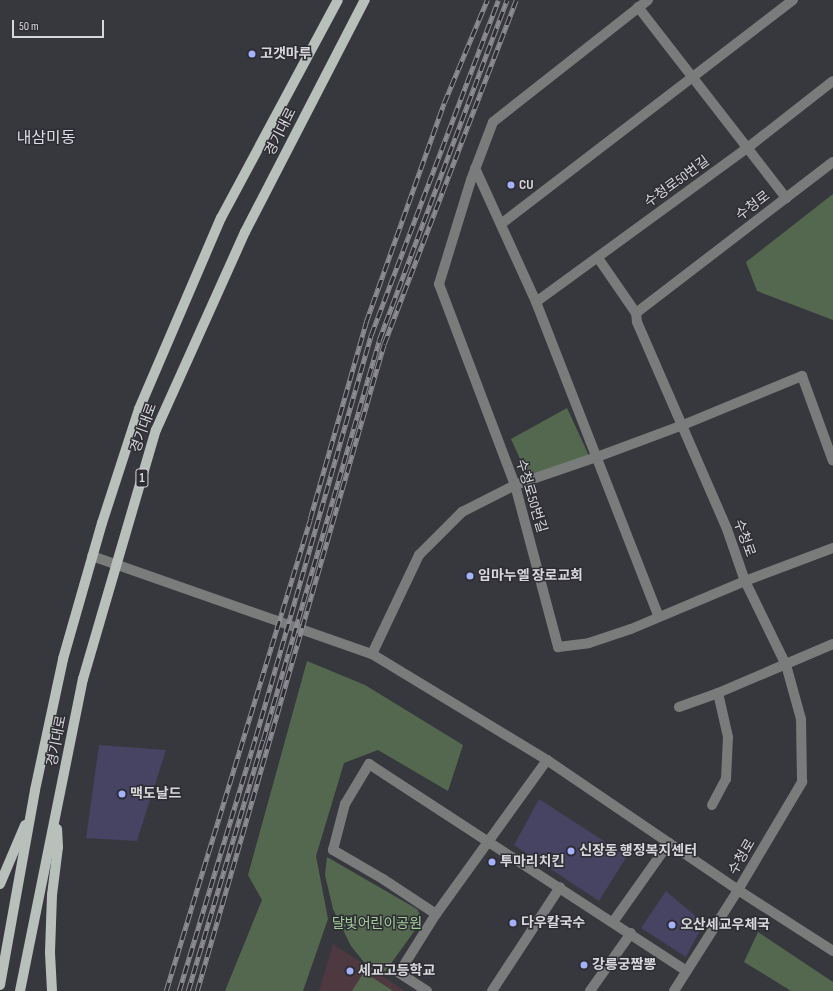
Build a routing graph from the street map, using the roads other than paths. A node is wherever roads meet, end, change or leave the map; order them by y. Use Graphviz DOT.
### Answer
graph roads {
  1 [pos="338,0"];
  2 [pos="365,0"];
  3 [pos="648,0"];
  4 [pos="793,0"];
  5 [pos="638,7"];
  6 [pos="691,77"];
  7 [pos="833,82"];
  8 [pos="746,149"];
  9 [pos="833,162"];
  10 [pos="475,168"];
  11 [pos="786,198"];
  12 [pos="501,224"];
  13 [pos="598,258"];
  14 [pos="536,302"];
  15 [pos="636,312"];
  16 [pos="683,425"];
  17 [pos="598,457"];
  18 [pos="833,461"];
  19 [pos="515,485"];
  20 [pos="833,548"];
  21 [pos="92,556"];
  22 [pos="118,565"];
  23 [pos="745,581"];
  24 [pos="659,617"];
  25 [pos="833,644"];
  26 [pos="372,654"];
  27 [pos="786,665"];
  28 [pos="718,693"];
  29 [pos="679,707"];
  30 [pos="547,760"];
  31 [pos="712,805"];
  32 [pos="32,808"];
  33 [pos="57,815"];
  34 [pos="489,841"];
  35 [pos="669,843"];
  36 [pos="0,884"];
  37 [pos="560,887"];
  38 [pos="738,890"];
  39 [pos="436,914"];
  40 [pos="613,922"];
  41 [pos="631,933"];
  42 [pos="833,951"];
  43 [pos="687,971"];
  44 [pos="0,985"];
  45 [pos="20,991"];
  46 [pos="52,991"];
  47 [pos="427,991"];
  48 [pos="492,991"];
  49 [pos="590,991"];
  50 [pos="674,991"];
  1 -- 21 [label="main road, 경기대로 / 1"];
  2 -- 22 [label="main road, 경기대로 / 1"];
  3 -- 5 [label="street, 수청로50번길"];
  4 -- 6 [label="street"];
  5 -- 6 [label="street"];
  5 -- 10 [label="street, 수청로50번길"];
  6 -- 8 [label="street"];
  6 -- 12 [label="street"];
  7 -- 8 [label="street, 수청로50번길"];
  8 -- 11 [label="street"];
  8 -- 13 [label="street, 수청로50번길"];
  9 -- 11 [label="street, 수청로"];
  10 -- 12 [label="street"];
  10 -- 19 [label="street, 수청로50번길"];
  11 -- 15 [label="street, 수청로"];
  12 -- 14 [label="street"];
  13 -- 14 [label="street, 수청로50번길"];
  13 -- 15 [label="street"];
  14 -- 17 [label="street"];
  15 -- 16 [label="street, 수청로"];
  16 -- 17 [label="street"];
  16 -- 18 [label="street"];
  16 -- 23 [label="street, 수청로"];
  17 -- 19 [label="street"];
  17 -- 24 [label="street"];
  19 -- 24 [label="street, 수청로50번길"];
  19 -- 26 [label="street"];
  20 -- 23 [label="street, 수청로50번길"];
  21 -- 22 [label="street"];
  21 -- 32 [label="main road, 경기대로 / 1"];
  22 -- 26 [label="street"];
  22 -- 33 [label="main road, 경기대로 / 1"];
  23 -- 24 [label="street, 수청로50번길"];
  23 -- 27 [label="street, 수청로"];
  25 -- 27 [label="street"];
  26 -- 30 [label="street"];
  27 -- 28 [label="street"];
  27 -- 38 [label="street, 수청로"];
  28 -- 29 [label="street"];
  28 -- 31 [label="street"];
  30 -- 34 [label="street"];
  30 -- 35 [label="street"];
  32 -- 36 [label="main road"];
  32 -- 44 [label="main road, 경기대로 / 1"];
  33 -- 45 [label="main road, 경기대로 / 1"];
  33 -- 46 [label="main road"];
  34 -- 37 [label="street"];
  34 -- 39 [label="street"];
  34 -- 39 [label="street"];
  35 -- 38 [label="street"];
  35 -- 40 [label="street"];
  37 -- 40 [label="street"];
  37 -- 48 [label="street"];
  38 -- 42 [label="street"];
  38 -- 43 [label="street, 수청로"];
  39 -- 47 [label="street"];
  40 -- 41 [label="street"];
  41 -- 43 [label="street"];
  41 -- 49 [label="street"];
  43 -- 50 [label="street, 수청로"];
}
